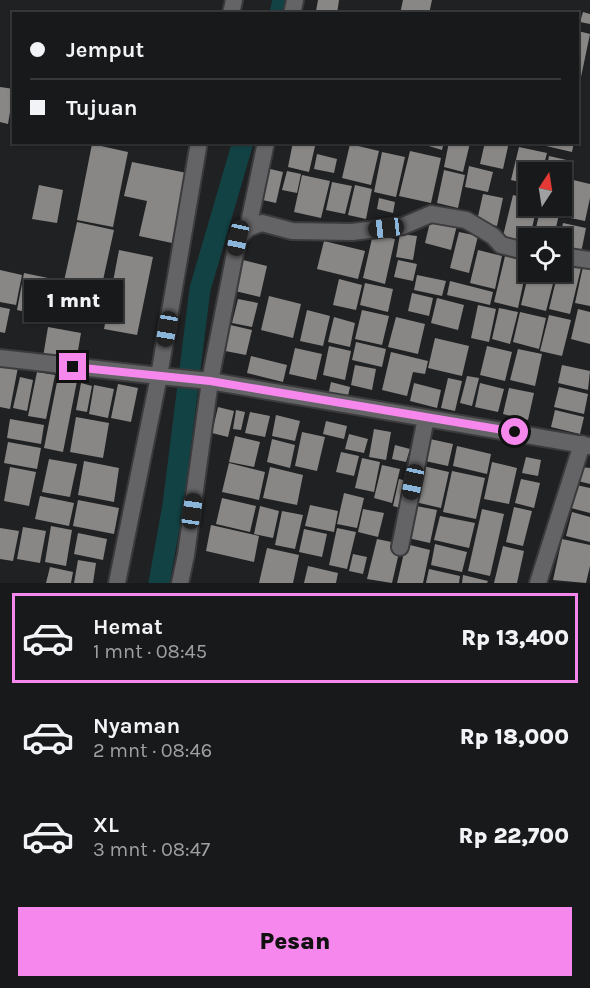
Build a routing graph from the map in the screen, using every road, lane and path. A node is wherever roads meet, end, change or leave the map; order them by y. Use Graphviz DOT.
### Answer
graph roads {
  1 [pos="199,144"];
  2 [pos="266,144"];
  3 [pos="248,228"];
  4 [pos="518,249"];
  5 [pos="572,258"];
  6 [pos="590,260"];
  7 [pos="0,358"];
  8 [pos="164,377"];
  9 [pos="205,381"];
  10 [pos="426,418"];
  11 [pos="586,445"];
  12 [pos="400,546"];
  13 [pos="117,583"];
  14 [pos="180,583"];
  15 [pos="538,583"];
  1 -- 8 [label="street"];
  2 -- 3 [label="street"];
  3 -- 4 [label="street"];
  3 -- 9 [label="street"];
  5 -- 6 [label="street"];
  7 -- 8 [label="street"];
  8 -- 9 [label="street"];
  8 -- 13 [label="street"];
  9 -- 10 [label="street"];
  9 -- 14 [label="street"];
  10 -- 11 [label="street"];
  10 -- 12 [label="street"];
  11 -- 15 [label="street"];
}
